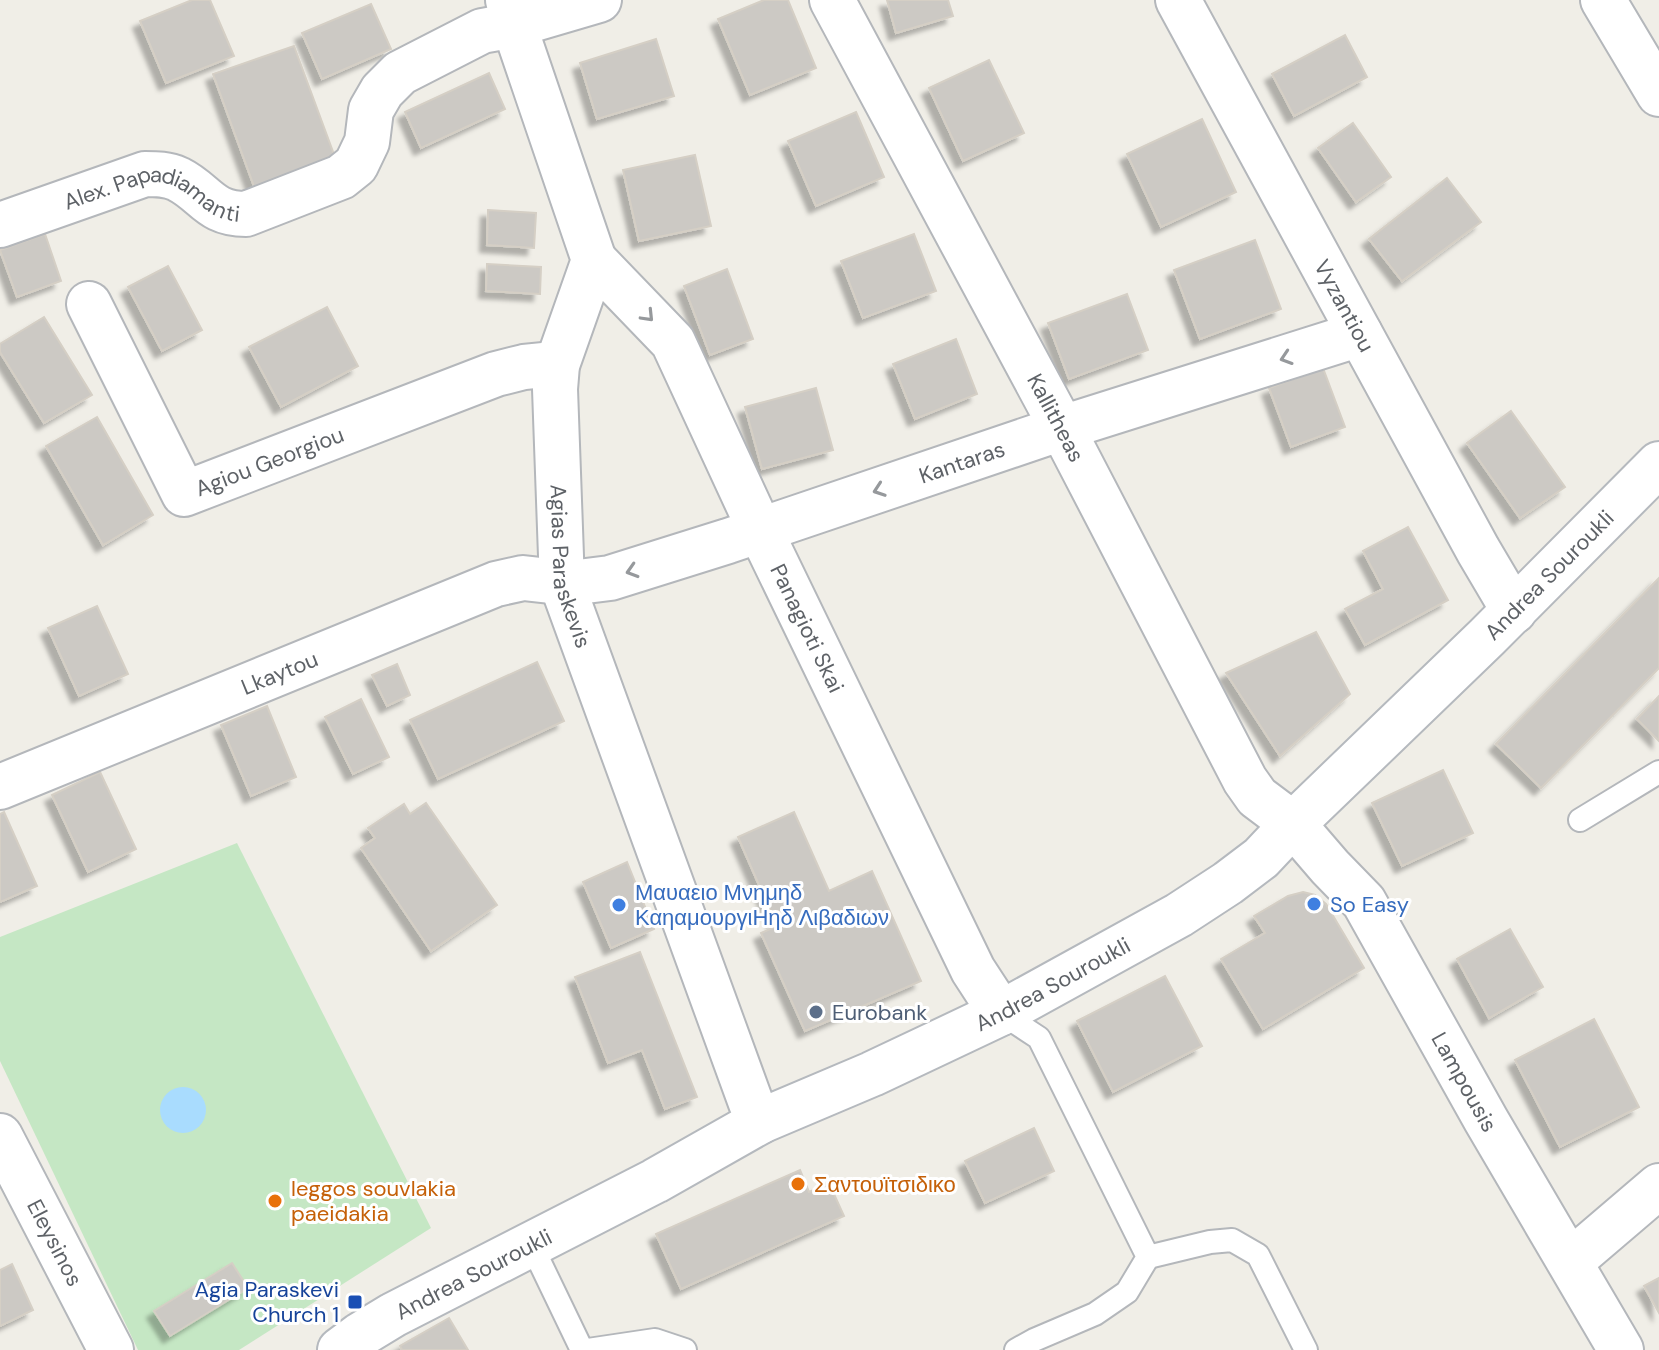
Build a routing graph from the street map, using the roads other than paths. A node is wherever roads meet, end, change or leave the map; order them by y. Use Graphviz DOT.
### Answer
graph roads {
  1 [pos="599,0"];
  2 [pos="832,0"];
  3 [pos="1178,0"];
  4 [pos="1603,0"];
  5 [pos="511,13"];
  6 [pos="1659,94"];
  7 [pos="0,225"];
  8 [pos="594,260"];
  9 [pos="89,304"];
  10 [pos="1360,334"];
  11 [pos="557,365"];
  12 [pos="1062,428"];
  13 [pos="1657,470"];
  14 [pos="760,530"];
  15 [pos="562,584"];
  16 [pos="1514,611"];
  17 [pos="1659,772"];
  18 [pos="0,787"];
  19 [pos="1580,820"];
  20 [pos="1293,824"];
  21 [pos="1001,1013"];
  22 [pos="761,1121"];
  23 [pos="3,1150"];
  24 [pos="1659,1186"];
  25 [pos="531,1244"];
  26 [pos="1148,1257"];
  27 [pos="1570,1262"];
  28 [pos="356,1345"];
  29 [pos="111,1350"];
  30 [pos="582,1350"];
  31 [pos="588,1350"];
  32 [pos="685,1350"];
  33 [pos="1016,1350"];
  34 [pos="1306,1350"];
  35 [pos="1621,1350"];
  1 -- 5 [label="street"];
  2 -- 12 [label="street, Kallitheas"];
  3 -- 10 [label="street, Vyzantiou"];
  4 -- 6 [label="street"];
  5 -- 7 [label="street, Alex. Papadiamanti"];
  5 -- 8 [label="street"];
  8 -- 11 [label="street, Agias Paraskevis"];
  8 -- 14 [label="street, Panagioti Skai, one-way"];
  9 -- 11 [label="street, Agiou Georgiou"];
  10 -- 12 [label="street, Kantaras, one-way"];
  10 -- 16 [label="street, Vyzantiou"];
  11 -- 15 [label="street, Agias Paraskevis"];
  12 -- 14 [label="street, Kantaras, one-way"];
  12 -- 20 [label="street, Kallitheas"];
  13 -- 16 [label="street, Andrea Souroukli"];
  14 -- 15 [label="street, Kantaras, one-way"];
  14 -- 21 [label="street, Panagioti Skai"];
  15 -- 18 [label="street, Lkaytou"];
  15 -- 22 [label="street, Agias Paraskevis"];
  16 -- 20 [label="street, Andrea Souroukli"];
  17 -- 19 [label="lane"];
  20 -- 21 [label="street, Andrea Souroukli"];
  20 -- 27 [label="street, Lampousis"];
  21 -- 22 [label="street, Andrea Souroukli"];
  21 -- 26 [label="lane"];
  22 -- 25 [label="street, Andrea Souroukli"];
  23 -- 29 [label="street, Eleysinos"];
  24 -- 27 [label="street"];
  25 -- 28 [label="street, Andrea Souroukli"];
  25 -- 30 [label="lane"];
  26 -- 33 [label="lane"];
  26 -- 34 [label="lane"];
  27 -- 35 [label="street, Lampousis"];
  31 -- 32 [label="lane"];
}
